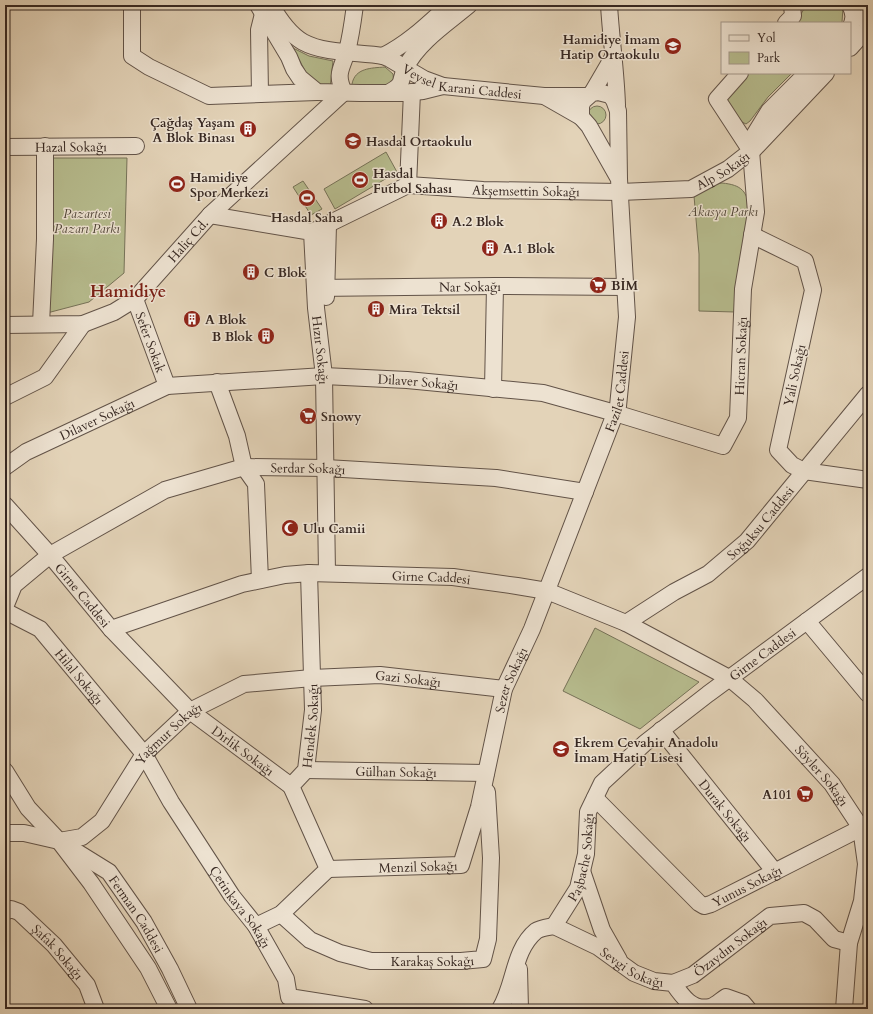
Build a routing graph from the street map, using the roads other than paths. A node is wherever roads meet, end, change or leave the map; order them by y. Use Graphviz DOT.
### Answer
graph roads {
  1 [pos="132,5"];
  2 [pos="355,5"];
  3 [pos="449,5"];
  4 [pos="470,5"];
  5 [pos="608,5"];
  6 [pos="792,5"];
  7 [pos="850,5"];
  8 [pos="866,5"];
  9 [pos="264,8"];
  10 [pos="868,12"];
  11 [pos="787,22"];
  12 [pos="851,26"];
  13 [pos="851,47"];
  14 [pos="347,52"];
  15 [pos="383,56"];
  16 [pos="613,57"];
  17 [pos="405,68"];
  18 [pos="739,74"];
  19 [pos="806,74"];
  20 [pos="825,74"];
  21 [pos="443,86"];
  22 [pos="317,92"];
  23 [pos="344,92"];
  24 [pos="412,92"];
  25 [pos="388,93"];
  26 [pos="260,94"];
  27 [pos="590,95"];
  28 [pos="544,96"];
  29 [pos="617,108"];
  30 [pos="585,122"];
  31 [pos="45,146"];
  32 [pos="136,146"];
  33 [pos="5,147"];
  34 [pos="751,151"];
  35 [pos="408,185"];
  36 [pos="619,185"];
  37 [pos="210,215"];
  38 [pos="328,225"];
  39 [pos="312,232"];
  40 [pos="752,235"];
  41 [pos="495,286"];
  42 [pos="321,287"];
  43 [pos="626,287"];
  44 [pos="135,299"];
  45 [pos="41,324"];
  46 [pos="83,324"];
  47 [pos="5,325"];
  48 [pos="324,376"];
  49 [pos="217,382"];
  50 [pos="167,386"];
  51 [pos="493,388"];
  52 [pos="868,394"];
  53 [pos="5,397"];
  54 [pos="615,413"];
  55 [pos="5,467"];
  56 [pos="244,467"];
  57 [pos="326,468"];
  58 [pos="804,471"];
  59 [pos="868,480"];
  60 [pos="585,492"];
  61 [pos="5,505"];
  62 [pos="50,555"];
  63 [pos="309,573"];
  64 [pos="328,573"];
  65 [pos="868,576"];
  66 [pos="260,580"];
  67 [pos="547,591"];
  68 [pos="5,607"];
  69 [pos="5,611"];
  70 [pos="807,621"];
  71 [pos="626,623"];
  72 [pos="111,629"];
  73 [pos="312,678"];
  74 [pos="729,678"];
  75 [pos="504,689"];
  76 [pos="868,694"];
  77 [pos="190,711"];
  78 [pos="661,730"];
  79 [pos="144,754"];
  80 [pos="306,770"];
  81 [pos="5,771"];
  82 [pos="486,773"];
  83 [pos="291,786"];
  84 [pos="595,798"];
  85 [pos="865,826"];
  86 [pos="5,833"];
  87 [pos="59,841"];
  88 [pos="328,869"];
  89 [pos="582,871"];
  90 [pos="775,872"];
  91 [pos="865,902"];
  92 [pos="5,912"];
  93 [pos="281,914"];
  94 [pos="256,926"];
  95 [pos="554,926"];
  96 [pos="848,943"];
  97 [pos="519,957"];
  98 [pos="621,964"];
  99 [pos="673,983"];
  100 [pos="502,1008"];
  101 [pos="96,1009"];
  102 [pos="168,1009"];
  103 [pos="189,1009"];
  104 [pos="365,1009"];
  105 [pos="520,1009"];
  106 [pos="748,1009"];
  107 [pos="844,1009"];
  1 -- 26 [label="street"];
  2 -- 14 [label="street"];
  3 -- 15 [label="street"];
  4 -- 17 [label="street"];
  5 -- 16 [label="street, Fazilet Caddesi"];
  6 -- 11 [label="street"];
  7 -- 12 [label="street"];
  8 -- 10 [label="street"];
  9 -- 14 [label="street"];
  9 -- 22 [label="street"];
  9 -- 26 [label="street"];
  10 -- 13 [label="street"];
  14 -- 15 [label="street"];
  14 -- 23 [label="street"];
  15 -- 17 [label="street, Veysel Karani Caddesi"];
  16 -- 27 [label="street"];
  16 -- 29 [label="street, Fazilet Caddesi"];
  17 -- 21 [label="street, Veysel Karani Caddesi"];
  17 -- 25 [label="street"];
  18 -- 34 [label="street, Alp Sokağı"];
  19 -- 34 [label="street"];
  20 -- 34 [label="street"];
  21 -- 24 [label="street"];
  21 -- 28 [label="street, Veysel Karani Caddesi"];
  22 -- 23 [label="street"];
  22 -- 26 [label="street"];
  23 -- 25 [label="street"];
  23 -- 37 [label="street, Haliç Cd."];
  24 -- 25 [label="street"];
  24 -- 35 [label="street"];
  27 -- 28 [label="street, Veysel Karani Caddesi"];
  27 -- 29 [label="street"];
  27 -- 30 [label="street"];
  28 -- 30 [label="street"];
  29 -- 30 [label="street"];
  29 -- 36 [label="street, Fazilet Caddesi"];
  30 -- 36 [label="street"];
  31 -- 32 [label="street, Hazal Sokağı"];
  31 -- 33 [label="street, Hazal Sokağı"];
  31 -- 45 [label="street"];
  34 -- 36 [label="street, Alp Sokağı"];
  34 -- 40 [label="street, Hicran Sokağı"];
  35 -- 36 [label="street, Akşemsettin Sokağı"];
  35 -- 38 [label="street"];
  36 -- 43 [label="street, Fazilet Caddesi"];
  37 -- 39 [label="street"];
  37 -- 44 [label="street, Haliç Cd."];
  38 -- 39 [label="street"];
  38 -- 42 [label="street"];
  39 -- 42 [label="street, Hızır Sokağı"];
  40 -- 54 [label="street, Hicran Sokağı"];
  40 -- 58 [label="street, Yali Sokağı"];
  41 -- 42 [label="street, Nar Sokağı"];
  41 -- 43 [label="street, Nar Sokağı"];
  41 -- 51 [label="street"];
  42 -- 48 [label="street, Hızır Sokağı"];
  43 -- 54 [label="street, Fazilet Caddesi"];
  44 -- 46 [label="street, Haliç Cd."];
  44 -- 50 [label="street, Sefer Sokak"];
  45 -- 46 [label="street, Haliç Cd."];
  45 -- 47 [label="street, Haliç Cd."];
  46 -- 53 [label="street"];
  48 -- 49 [label="street, Dilaver Sokağı"];
  48 -- 51 [label="street, Dilaver Sokağı"];
  48 -- 57 [label="street, Hızır Sokağı"];
  49 -- 50 [label="street, Dilaver Sokağı"];
  49 -- 56 [label="street"];
  50 -- 55 [label="street, Dilaver Sokağı"];
  51 -- 54 [label="street, Dilaver Sokağı"];
  52 -- 58 [label="street, Soğuksu Caddesi"];
  54 -- 60 [label="street, Fazilet Caddesi"];
  56 -- 57 [label="street, Serdar Sokağı"];
  56 -- 62 [label="street, Serdar Sokağı"];
  56 -- 66 [label="street"];
  57 -- 60 [label="street, Serdar Sokağı"];
  57 -- 64 [label="street, Hızır Sokağı"];
  58 -- 59 [label="street, Yali Sokağı"];
  58 -- 71 [label="street, Soğuksu Caddesi"];
  60 -- 67 [label="street, Fazilet Caddesi"];
  61 -- 62 [label="street, Girne Caddesi"];
  62 -- 68 [label="street, Serdar Sokağı"];
  62 -- 72 [label="street, Girne Caddesi"];
  63 -- 64 [label="street, Girne Caddesi"];
  63 -- 66 [label="street, Girne Caddesi"];
  63 -- 73 [label="street, Hendek Sokağı"];
  64 -- 67 [label="street, Girne Caddesi"];
  65 -- 70 [label="street, Girne Caddesi"];
  66 -- 72 [label="street, Girne Caddesi"];
  67 -- 71 [label="street, Girne Caddesi"];
  67 -- 75 [label="street, Sezer Sokağı"];
  69 -- 79 [label="street, Hilal Sokağı"];
  70 -- 74 [label="street, Girne Caddesi"];
  70 -- 76 [label="street"];
  71 -- 74 [label="street, Girne Caddesi"];
  72 -- 77 [label="street, Dirlik Sokağı"];
  73 -- 75 [label="street, Gazi Sokağı"];
  73 -- 77 [label="street, Yağmur Sokağı"];
  73 -- 80 [label="street, Hendek Sokağı"];
  74 -- 78 [label="street, Paşbache Sokağı"];
  74 -- 85 [label="street, Söyler Sokağı"];
  75 -- 82 [label="street, Sezer Sokağı"];
  77 -- 79 [label="street, Yağmur Sokağı"];
  77 -- 83 [label="street, Dirlik Sokağı"];
  78 -- 84 [label="street, Paşbache Sokağı"];
  78 -- 90 [label="street, Durak Sokağı"];
  79 -- 87 [label="street, Yağmur Sokağı"];
  79 -- 94 [label="street, Çetinkaya Sokağı"];
  80 -- 82 [label="street, Gülhan Sokağı"];
  80 -- 83 [label="street, Hendek Sokağı"];
  81 -- 87 [label="street, Ferman Caddesi"];
  82 -- 88 [label="street, Menzil Sokağı"];
  82 -- 93 [label="street, Karakaş Sokağı"];
  83 -- 88 [label="street"];
  84 -- 89 [label="street, Paşbache Sokağı"];
  84 -- 90 [label="street, Yunus Sokağı"];
  85 -- 90 [label="street, Yunus Sokağı"];
  85 -- 91 [label="street, Söyler Sokağı"];
  86 -- 87 [label="street"];
  87 -- 102 [label="street, Ferman Caddesi"];
  87 -- 103 [label="street, Ferman Caddesi"];
  88 -- 93 [label="street"];
  89 -- 95 [label="street, Paşbache Sokağı"];
  89 -- 98 [label="street"];
  91 -- 96 [label="street, Söyler Sokağı"];
  92 -- 101 [label="street, Şafak Sokağı"];
  93 -- 94 [label="street"];
  94 -- 104 [label="street, Çetinkaya Sokağı"];
  95 -- 97 [label="street"];
  95 -- 98 [label="street, Sevgi Sokağı"];
  96 -- 99 [label="street, Özaydın Sokağı"];
  96 -- 107 [label="street, Söyler Sokağı"];
  97 -- 100 [label="street"];
  97 -- 105 [label="street"];
  98 -- 99 [label="street, Sevgi Sokağı"];
  99 -- 106 [label="street, Sevgi Sokağı"];
}
